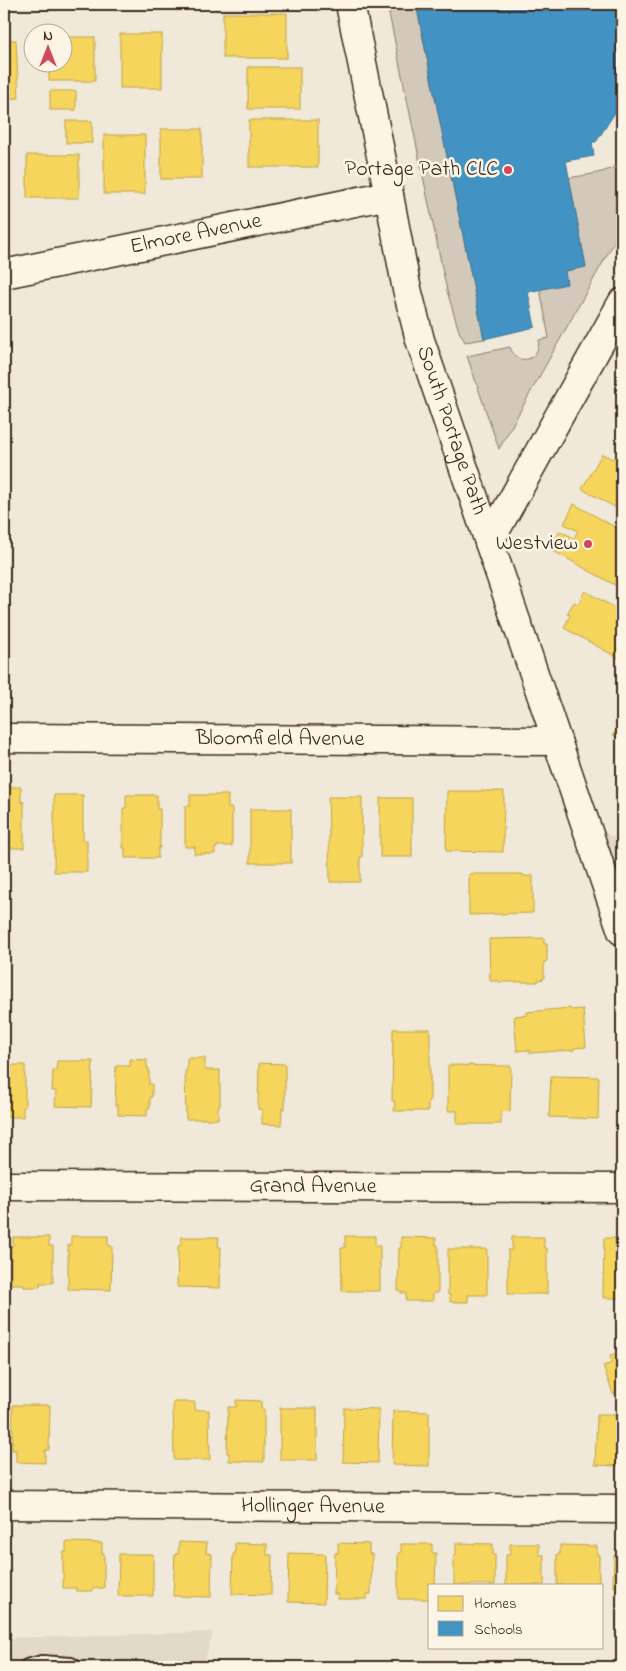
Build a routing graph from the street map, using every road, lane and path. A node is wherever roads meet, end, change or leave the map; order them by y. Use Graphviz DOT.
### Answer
graph roads {
  1 [pos="350,4"];
  2 [pos="389,195"];
  3 [pos="4,274"];
  4 [pos="622,303"];
  5 [pos="489,542"];
  6 [pos="4,738"];
  7 [pos="557,741"];
  8 [pos="622,931"];
  9 [pos="4,1186"];
  10 [pos="622,1188"];
  11 [pos="4,1505"];
  12 [pos="622,1509"];
  13 [pos="44,1665"];
  14 [pos="27,1667"];
  15 [pos="74,1667"];
  1 -- 2 [label="street, South Portage Path"];
  2 -- 3 [label="street, Elmore Avenue"];
  2 -- 5 [label="street, South Portage Path"];
  4 -- 5 [label="street"];
  5 -- 7 [label="street, South Portage Path"];
  6 -- 7 [label="street, Bloomfield Avenue"];
  7 -- 8 [label="street, South Portage Path"];
  9 -- 10 [label="street, Grand Avenue"];
  11 -- 12 [label="street, Hollinger Avenue"];
  13 -- 14 [label="lane"];
  13 -- 15 [label="lane"];
}
